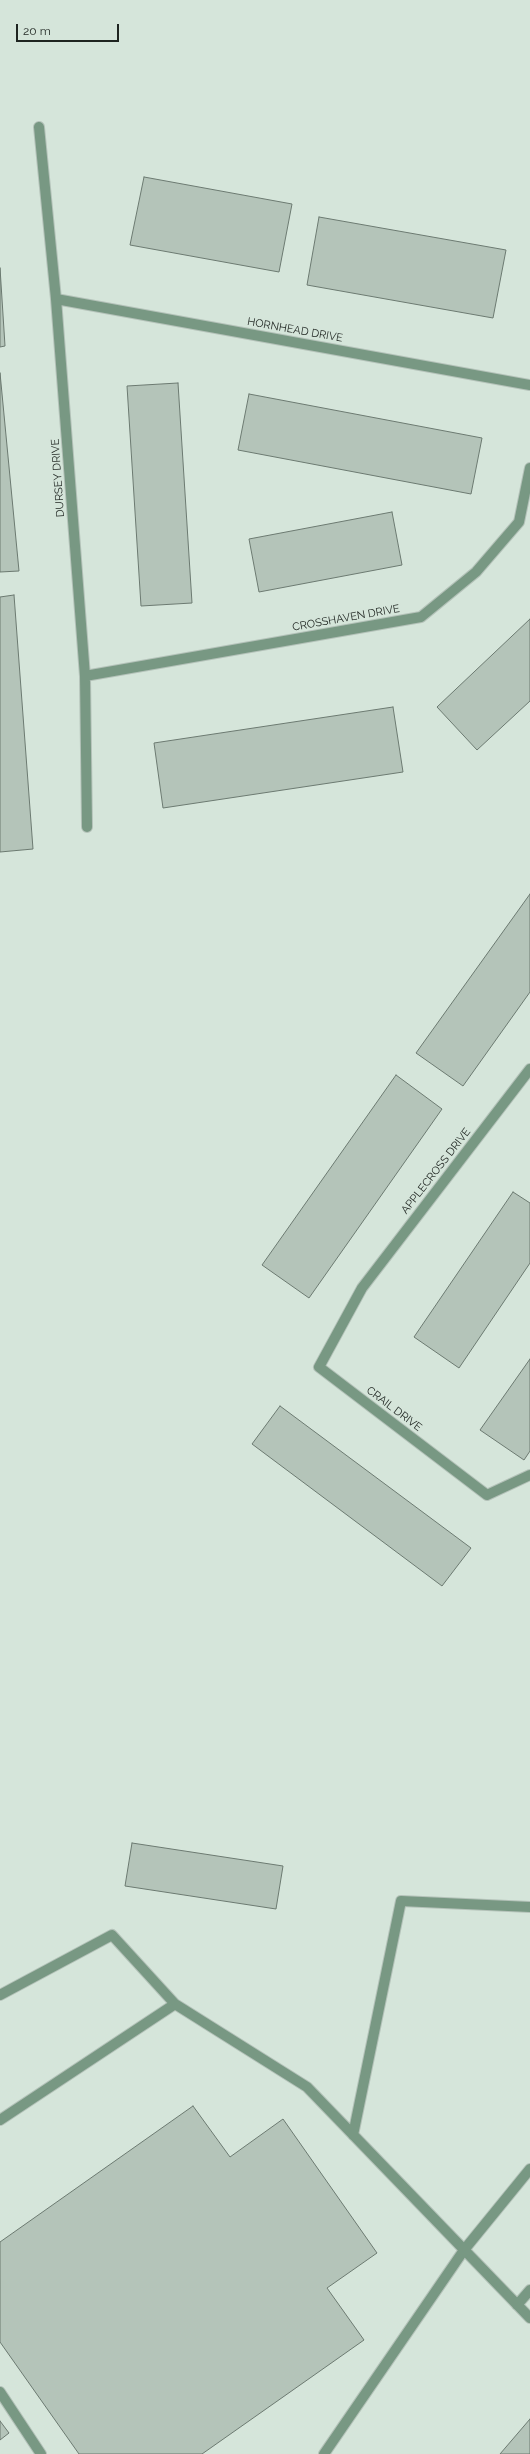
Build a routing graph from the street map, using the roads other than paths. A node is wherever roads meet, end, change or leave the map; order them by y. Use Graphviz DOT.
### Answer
graph roads {
  1 [pos="39,127"];
  2 [pos="56,298"];
  3 [pos="530,385"];
  4 [pos="530,468"];
  5 [pos="85,676"];
  6 [pos="87,827"];
  7 [pos="530,1069"];
  8 [pos="362,1288"];
  9 [pos="530,1475"];
  10 [pos="530,1907"];
  11 [pos="0,1995"];
  12 [pos="175,2004"];
  13 [pos="0,2120"];
  14 [pos="353,2135"];
  15 [pos="530,2169"];
  16 [pos="464,2250"];
  17 [pos="530,2290"];
  18 [pos="517,2305"];
  19 [pos="530,2318"];
  20 [pos="0,2392"];
  21 [pos="40,2454"];
  22 [pos="324,2454"];
  1 -- 2 [label="street, DURSEY DRIVE"];
  2 -- 3 [label="street, HORNHEAD DRIVE"];
  2 -- 5 [label="street, DURSEY DRIVE"];
  4 -- 5 [label="street, CROSSHAVEN DRIVE"];
  5 -- 6 [label="street, DURSEY DRIVE"];
  7 -- 8 [label="street, APPLECROSS DRIVE"];
  8 -- 9 [label="street, CRAIL DRIVE"];
  10 -- 14 [label="street"];
  11 -- 12 [label="street"];
  12 -- 13 [label="street"];
  12 -- 14 [label="street"];
  14 -- 16 [label="street"];
  15 -- 16 [label="street"];
  16 -- 18 [label="street"];
  16 -- 22 [label="street"];
  17 -- 18 [label="street"];
  18 -- 19 [label="street"];
  20 -- 21 [label="street"];
}
